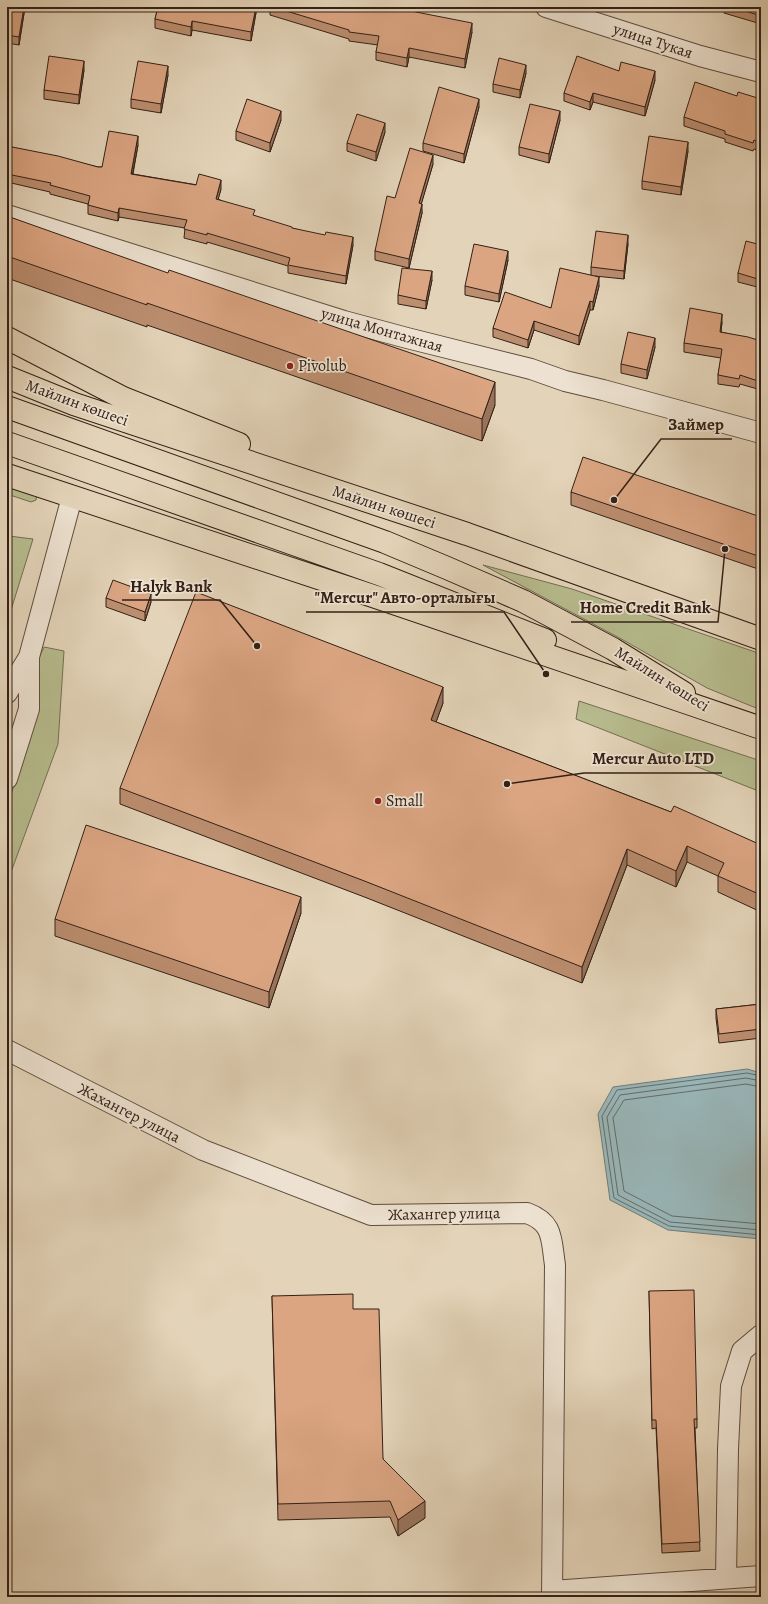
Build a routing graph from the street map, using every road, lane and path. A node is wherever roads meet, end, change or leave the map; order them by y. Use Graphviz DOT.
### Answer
graph roads {
  1 [pos="546,7"];
  2 [pos="761,72"];
  3 [pos="7,215"];
  4 [pos="7,338"];
  5 [pos="7,377"];
  6 [pos="7,407"];
  7 [pos="761,433"];
  8 [pos="7,443"];
  9 [pos="7,475"];
  10 [pos="72,497"];
  11 [pos="467,534"];
  12 [pos="761,639"];
  13 [pos="29,657"];
  14 [pos="7,693"];
  15 [pos="716,713"];
  16 [pos="761,728"];
  17 [pos="7,779"];
  18 [pos="7,1050"];
  19 [pos="761,1335"];
  20 [pos="761,1576"];
  21 [pos="726,1578"];
  22 [pos="552,1594"];
  1 -- 2 [label="street, улица Тукая"];
  3 -- 7 [label="street, улица Монтажная"];
  4 -- 11 [label="main road"];
  5 -- 11 [label="main road, Майлин көшесі"];
  6 -- 15 [label="main road, Майлин көшесі"];
  8 -- 15 [label="main road, Майлин көшесі"];
  9 -- 10 [label="main road, Майлин көшесі"];
  10 -- 13 [label="street"];
  10 -- 15 [label="main road, Майлин көшесі"];
  11 -- 12 [label="main road, Майлин көшесі"];
  13 -- 14 [label="street"];
  13 -- 17 [label="street"];
  15 -- 16 [label="main road, Майлин көшесі"];
  18 -- 22 [label="street, Жахангер улица"];
  19 -- 21 [label="street"];
  20 -- 21 [label="street, Жахангер улица"];
  21 -- 22 [label="street, Жахангер улица"];
}
